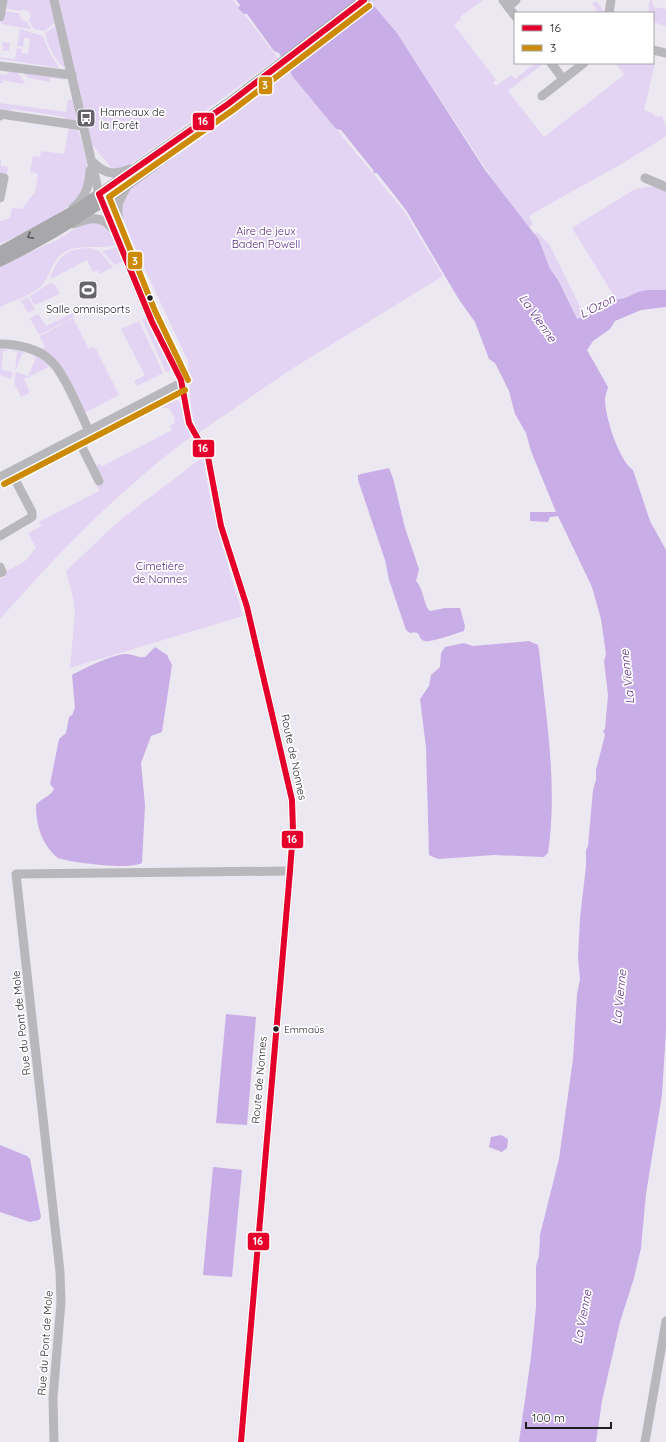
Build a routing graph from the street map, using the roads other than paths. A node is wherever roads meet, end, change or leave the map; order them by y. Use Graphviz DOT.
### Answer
graph roads {
  1 [pos="3,0"];
  2 [pos="54,0"];
  3 [pos="364,0"];
  4 [pos="516,0"];
  5 [pos="611,0"];
  6 [pos="505,3"];
  7 [pos="609,12"];
  8 [pos="514,15"];
  9 [pos="0,17"];
  10 [pos="654,50"];
  11 [pos="666,53"];
  12 [pos="552,64"];
  13 [pos="583,64"];
  14 [pos="0,66"];
  15 [pos="72,76"];
  16 [pos="563,79"];
  17 [pos="542,96"];
  18 [pos="228,104"];
  19 [pos="0,115"];
  20 [pos="83,126"];
  21 [pos="92,159"];
  22 [pos="141,164"];
  23 [pos="0,177"];
  24 [pos="645,178"];
  25 [pos="128,184"];
  26 [pos="666,187"];
  27 [pos="103,196"];
  28 [pos="0,198"];
  29 [pos="50,226"];
  30 [pos="66,227"];
  31 [pos="115,230"];
  32 [pos="0,252"];
  33 [pos="0,261"];
  34 [pos="0,344"];
  35 [pos="182,383"];
  36 [pos="89,431"];
  37 [pos="77,437"];
  38 [pos="11,472"];
  39 [pos="0,477"];
  40 [pos="99,481"];
  41 [pos="0,536"];
  42 [pos="0,567"];
  43 [pos="0,573"];
  44 [pos="290,871"];
  45 [pos="666,1321"];
  46 [pos="54,1442"];
  47 [pos="241,1442"];
  48 [pos="645,1442"];
  1 -- 9 [label="street"];
  2 -- 15 [label="street"];
  3 -- 18 [label="main road"];
  4 -- 6 [label="street"];
  5 -- 7 [label="street"];
  6 -- 8 [label="street"];
  10 -- 11 [label="street"];
  12 -- 16 [label="street"];
  13 -- 16 [label="street"];
  14 -- 15 [label="street"];
  15 -- 20 [label="street"];
  16 -- 17 [label="street"];
  18 -- 22 [label="main road"];
  18 -- 25 [label="main road"];
  19 -- 20 [label="street"];
  20 -- 21 [label="street"];
  21 -- 22 [label="street"];
  21 -- 27 [label="street, Route de Nonnes"];
  21 -- 29 [label="street"];
  22 -- 27 [label="main road"];
  23 -- 28 [label="street"];
  24 -- 26 [label="street"];
  25 -- 27 [label="main road"];
  25 -- 31 [label="street, Route de Nonnes"];
  27 -- 29 [label="main road"];
  27 -- 30 [label="main road"];
  27 -- 31 [label="street, Route de Nonnes"];
  29 -- 32 [label="main road, one-way"];
  30 -- 31 [label="street"];
  30 -- 33 [label="main road"];
  31 -- 35 [label="street, Route de Nonnes"];
  34 -- 36 [label="street"];
  35 -- 36 [label="street"];
  35 -- 44 [label="street, Route de Nonnes"];
  36 -- 37 [label="street"];
  37 -- 38 [label="street"];
  37 -- 40 [label="street"];
  38 -- 39 [label="street"];
  38 -- 41 [label="street"];
  42 -- 43 [label="street"];
  44 -- 46 [label="street, Rue du Pont de Mole"];
  44 -- 47 [label="street, Route de Nonnes"];
  45 -- 48 [label="street"];
}
